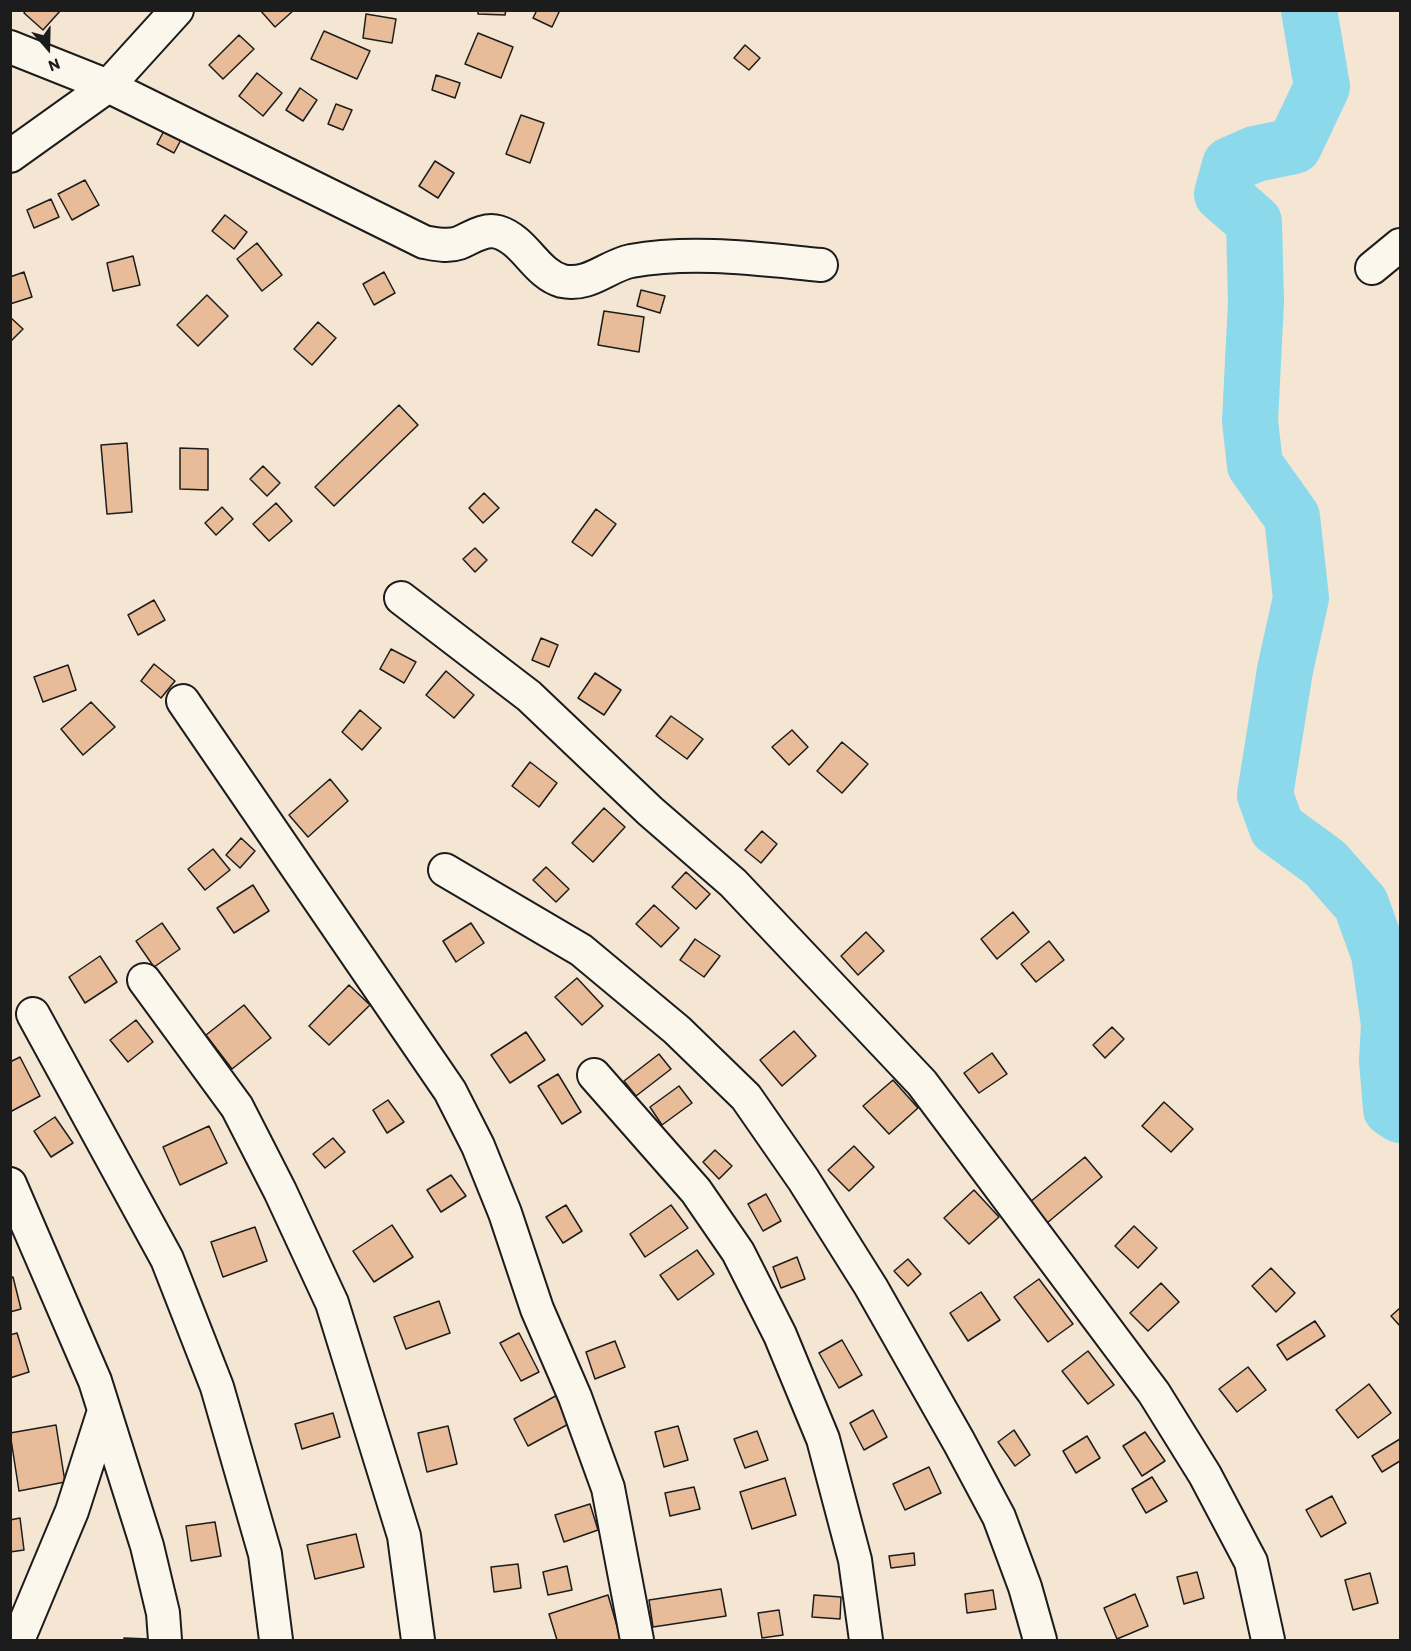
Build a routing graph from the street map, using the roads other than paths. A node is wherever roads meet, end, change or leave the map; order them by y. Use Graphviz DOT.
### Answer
graph roads {
  1 [pos="177,10"];
  2 [pos="10,47"];
  3 [pos="108,86"];
  4 [pos="10,156"];
  5 [pos="1401,245"];
  6 [pos="821,265"];
  7 [pos="1372,268"];
  8 [pos="401,598"];
  9 [pos="183,701"];
  10 [pos="445,870"];
  11 [pos="144,980"];
  12 [pos="33,1014"];
  13 [pos="594,1075"];
  14 [pos="10,1184"];
  15 [pos="104,1411"];
  16 [pos="18,1641"];
  17 [pos="165,1641"];
  18 [pos="276,1641"];
  19 [pos="418,1641"];
  20 [pos="637,1641"];
  21 [pos="866,1641"];
  22 [pos="1040,1641"];
  23 [pos="1268,1641"];
  1 -- 3 [label="street"];
  2 -- 3 [label="street"];
  3 -- 4 [label="street"];
  3 -- 6 [label="street"];
  5 -- 7 [label="street"];
  8 -- 23 [label="street"];
  9 -- 20 [label="street"];
  10 -- 22 [label="street"];
  11 -- 19 [label="street"];
  12 -- 18 [label="street"];
  13 -- 21 [label="street"];
  14 -- 15 [label="street"];
  15 -- 16 [label="street"];
  15 -- 17 [label="street"];
}
